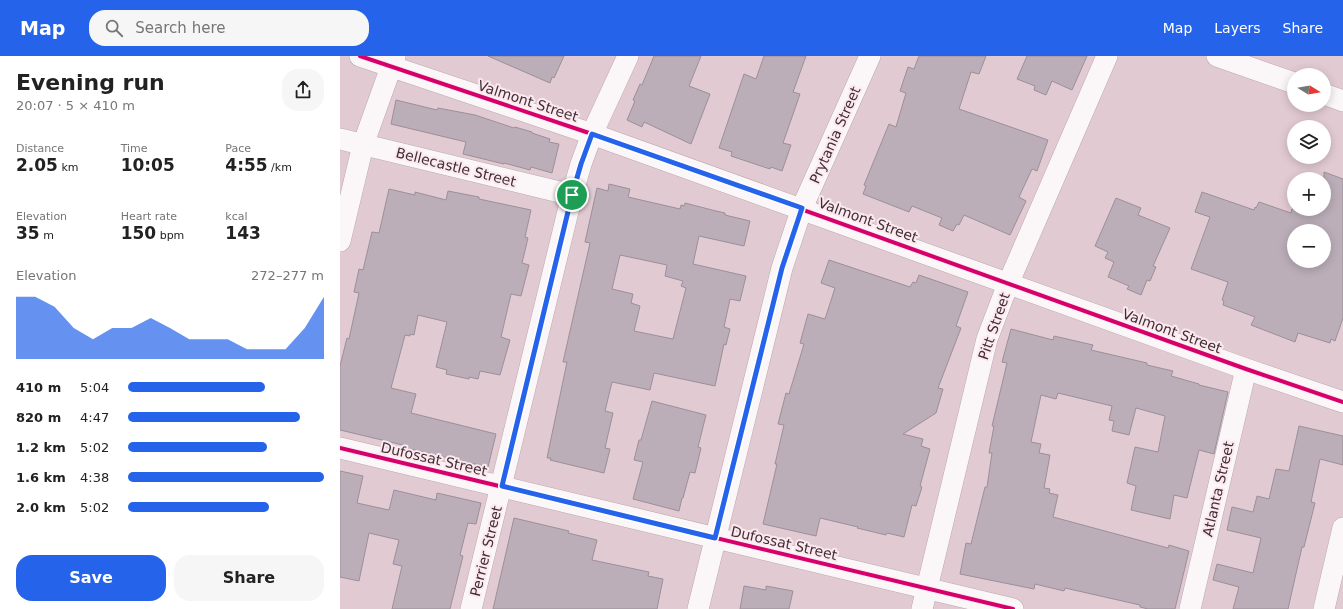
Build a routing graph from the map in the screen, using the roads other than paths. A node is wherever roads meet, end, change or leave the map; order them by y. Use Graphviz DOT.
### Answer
graph roads {
  1 [pos="360,56"];
  2 [pos="628,56"];
  3 [pos="870,56"];
  4 [pos="1107,56"];
  5 [pos="1217,56"];
  6 [pos="393,61"];
  7 [pos="1287,81"];
  8 [pos="1331,96"];
  9 [pos="1343,100"];
  10 [pos="592,134"];
  11 [pos="340,139"];
  12 [pos="363,145"];
  13 [pos="572,195"];
  14 [pos="802,208"];
  15 [pos="340,241"];
  16 [pos="1008,284"];
  17 [pos="1246,369"];
  18 [pos="1343,402"];
  19 [pos="340,448"];
  20 [pos="502,486"];
  21 [pos="1343,528"];
  22 [pos="715,538"];
  23 [pos="927,588"];
  24 [pos="471,609"];
  25 [pos="698,609"];
  26 [pos="922,609"];
  27 [pos="1013,609"];
  28 [pos="1190,609"];
  29 [pos="1324,609"];
  1 -- 6 [label="street, Valmont Street"];
  2 -- 10 [label="street, Perrier Street"];
  3 -- 14 [label="street, Prytania Street"];
  4 -- 16 [label="street, Pitt Street"];
  5 -- 7 [label="street"];
  6 -- 10 [label="street, Valmont Street"];
  6 -- 12 [label="street"];
  8 -- 9 [label="street"];
  10 -- 13 [label="street, Perrier Street"];
  10 -- 14 [label="street, Valmont Street"];
  11 -- 12 [label="street, Bellecastle Street"];
  12 -- 13 [label="street, Bellecastle Street"];
  12 -- 15 [label="street"];
  13 -- 20 [label="street, Perrier Street"];
  14 -- 16 [label="street, Valmont Street"];
  14 -- 22 [label="street, Prytania Street"];
  16 -- 17 [label="street, Valmont Street"];
  16 -- 23 [label="street, Pitt Street"];
  17 -- 18 [label="street, Valmont Street"];
  17 -- 28 [label="street, Atlanta Street"];
  19 -- 20 [label="street, Dufossat Street"];
  20 -- 22 [label="street, Dufossat Street"];
  20 -- 24 [label="street, Perrier Street"];
  21 -- 29 [label="street"];
  22 -- 23 [label="street, Dufossat Street"];
  22 -- 25 [label="street, Prytania Street"];
  23 -- 26 [label="street, Pitt Street"];
  23 -- 27 [label="street, Dufossat Street"];
}
